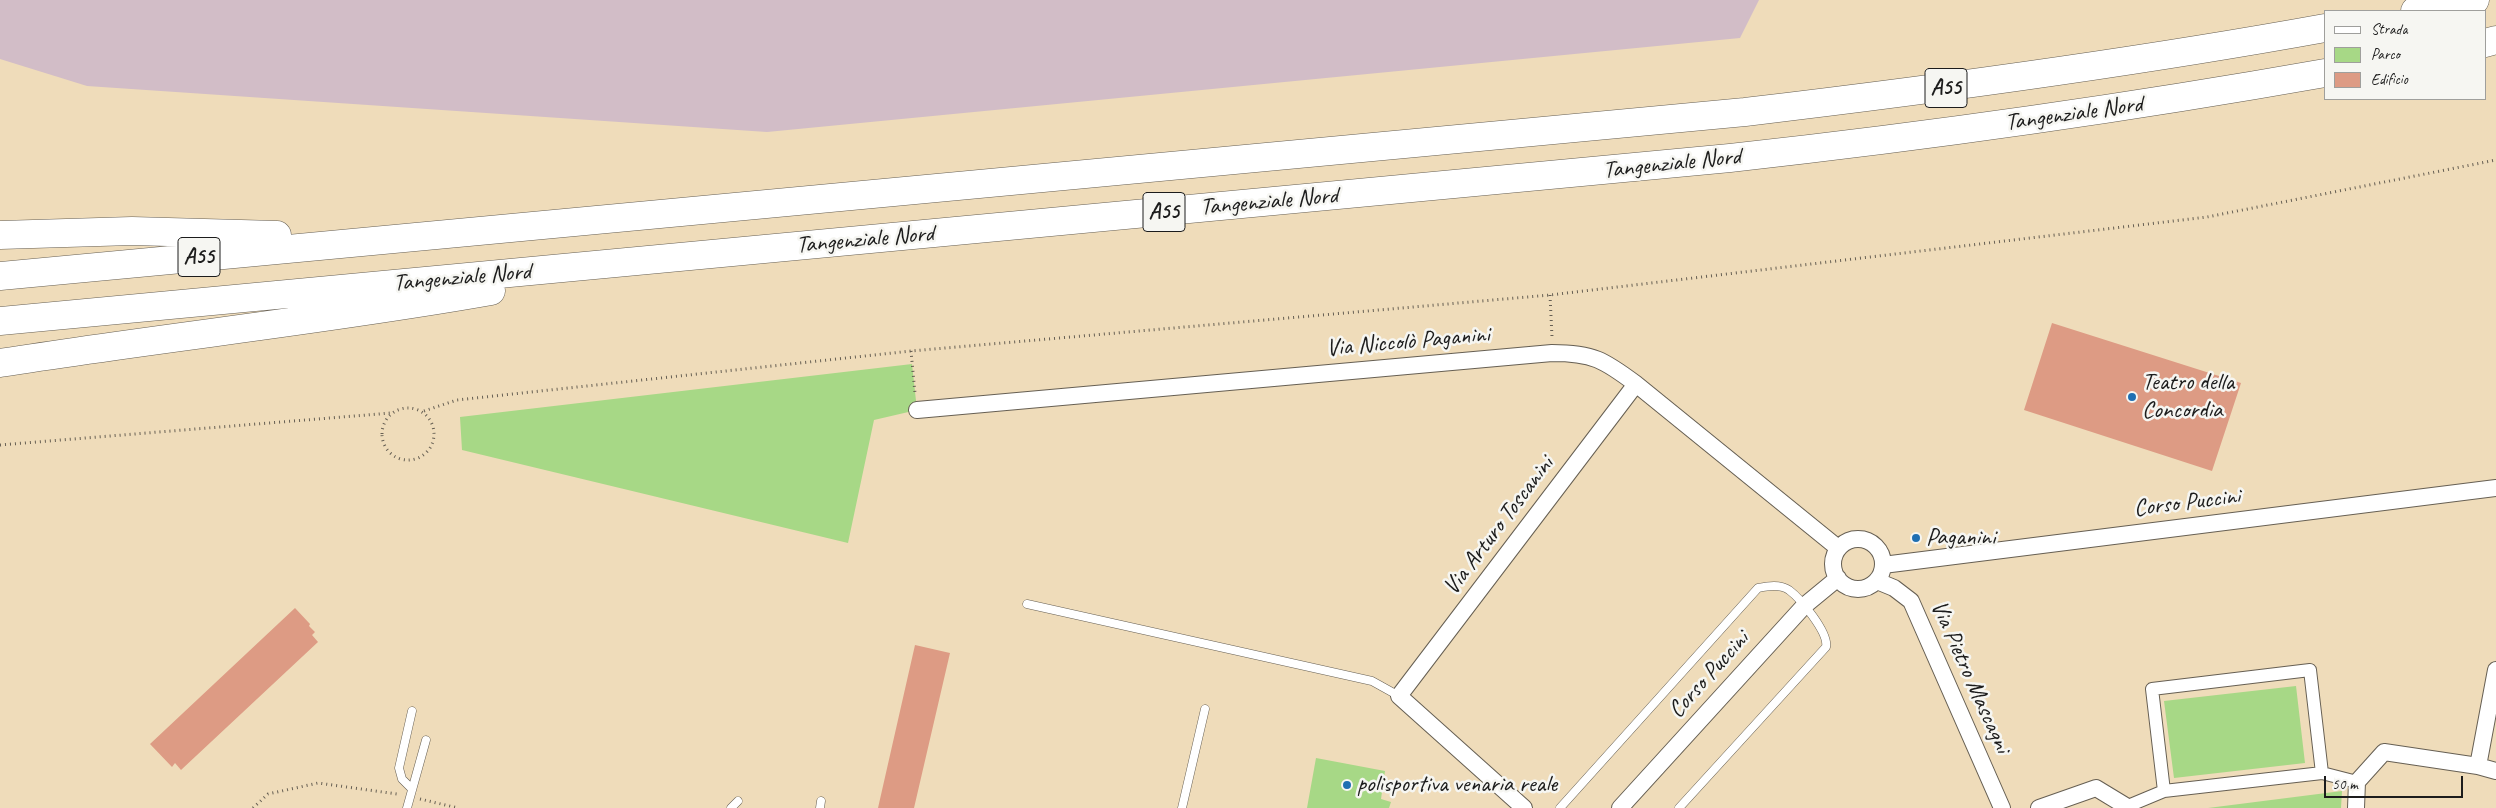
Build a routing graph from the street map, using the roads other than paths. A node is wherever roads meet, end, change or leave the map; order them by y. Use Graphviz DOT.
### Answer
graph roads {
  1 [pos="2475,0"];
  2 [pos="2420,10"];
  3 [pos="2324,28"];
  4 [pos="2324,73"];
  5 [pos="0,235"];
  6 [pos="399,238"];
  7 [pos="703,255"];
  8 [pos="0,276"];
  9 [pos="0,322"];
  10 [pos="0,363"];
  11 [pos="1636,384"];
  12 [pos="917,410"];
  13 [pos="2496,488"];
  14 [pos="1838,548"];
  15 [pos="1883,564"];
  16 [pos="1838,578"];
  17 [pos="1877,581"];
  18 [pos="1027,604"];
  19 [pos="1804,606"];
  20 [pos="2496,670"];
  21 [pos="1399,696"];
  22 [pos="1205,708"];
  23 [pos="412,711"];
  24 [pos="426,740"];
  25 [pos="2478,766"];
  26 [pos="2496,771"];
  27 [pos="2322,773"];
  28 [pos="2357,782"];
  29 [pos="412,789"];
  30 [pos="2164,791"];
  31 [pos="738,800"];
  32 [pos="2128,807"];
  33 [pos="407,808"];
  34 [pos="731,808"];
  35 [pos="1182,808"];
  36 [pos="1524,808"];
  37 [pos="1560,808"];
  38 [pos="1620,808"];
  39 [pos="1678,808"];
  40 [pos="2002,808"];
  41 [pos="2038,808"];
  42 [pos="2356,808"];
  1 -- 2 [label="highway"];
  3 -- 6 [label="highway, Tangenziale Nord / A55"];
  4 -- 7 [label="highway, Tangenziale Nord / A55"];
  5 -- 6 [label="highway"];
  6 -- 8 [label="highway, Tangenziale Nord / A55"];
  7 -- 9 [label="highway, Tangenziale Nord / A55"];
  7 -- 10 [label="highway"];
  11 -- 12 [label="street, Via Niccolò Paganini"];
  11 -- 14 [label="street, Via Niccolò Paganini"];
  11 -- 21 [label="street, Via Arturo Toscanini"];
  13 -- 15 [label="street, Corso Puccini"];
  14 -- 15 [label="street"];
  14 -- 16 [label="street"];
  15 -- 17 [label="street"];
  16 -- 17 [label="street"];
  16 -- 19 [label="street, Corso Puccini"];
  17 -- 40 [label="street, Via Pietro Mascagni"];
  18 -- 21 [label="lane"];
  19 -- 37 [label="lane"];
  19 -- 38 [label="street, Corso Puccini"];
  19 -- 39 [label="lane"];
  20 -- 25 [label="street"];
  21 -- 36 [label="street"];
  22 -- 35 [label="lane"];
  23 -- 29 [label="lane"];
  24 -- 29 [label="lane"];
  25 -- 26 [label="street"];
  25 -- 28 [label="street"];
  27 -- 28 [label="street"];
  27 -- 30 [label="street"];
  27 -- 30 [label="street"];
  28 -- 42 [label="street"];
  29 -- 33 [label="lane"];
  30 -- 32 [label="street"];
  31 -- 34 [label="lane"];
  32 -- 41 [label="street"];
}
